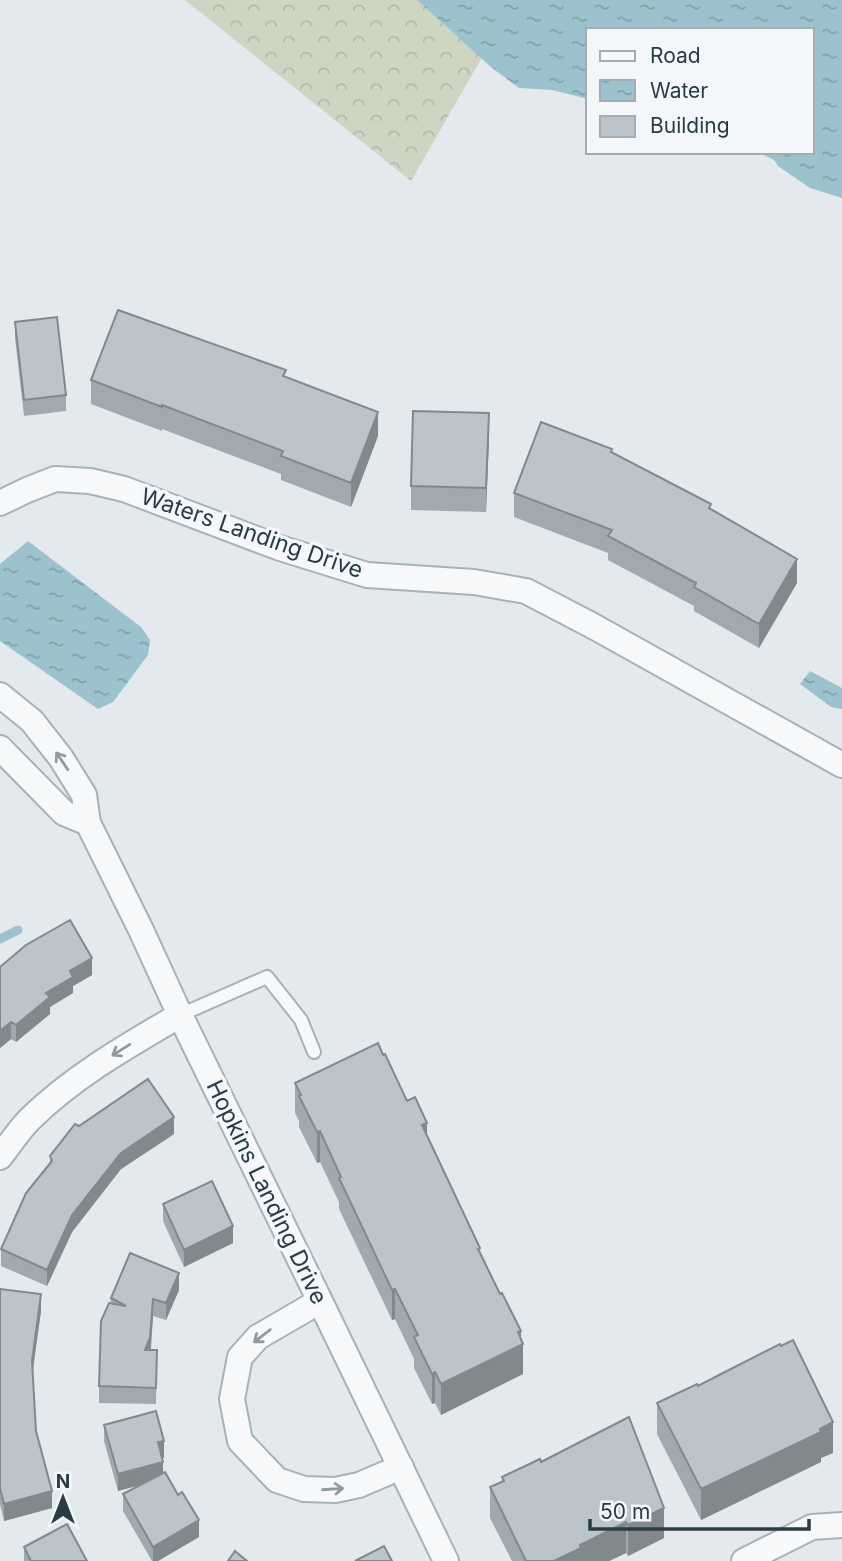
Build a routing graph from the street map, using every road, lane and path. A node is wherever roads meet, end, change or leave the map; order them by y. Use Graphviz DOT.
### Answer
graph roads {
  1 [pos="0,503"];
  2 [pos="0,695"];
  3 [pos="0,748"];
  4 [pos="842,765"];
  5 [pos="88,823"];
  6 [pos="180,1015"];
  7 [pos="314,1052"];
  8 [pos="0,1157"];
  9 [pos="320,1301"];
  10 [pos="401,1467"];
  11 [pos="842,1525"];
  12 [pos="446,1561"];
  13 [pos="744,1561"];
  1 -- 4 [label="street, Waters Landing Drive"];
  5 -- 2 [label="street, Hopkins Landing Drive, one-way"];
  3 -- 5 [label="street"];
  5 -- 6 [label="street, Hopkins Landing Drive"];
  6 -- 7 [label="lane"];
  6 -- 8 [label="street, one-way"];
  6 -- 9 [label="street, Hopkins Landing Drive"];
  9 -- 10 [label="street, Hopkins Landing Drive"];
  9 -- 10 [label="street, one-way"];
  10 -- 12 [label="street, Hopkins Landing Drive"];
  11 -- 13 [label="street"];
}
